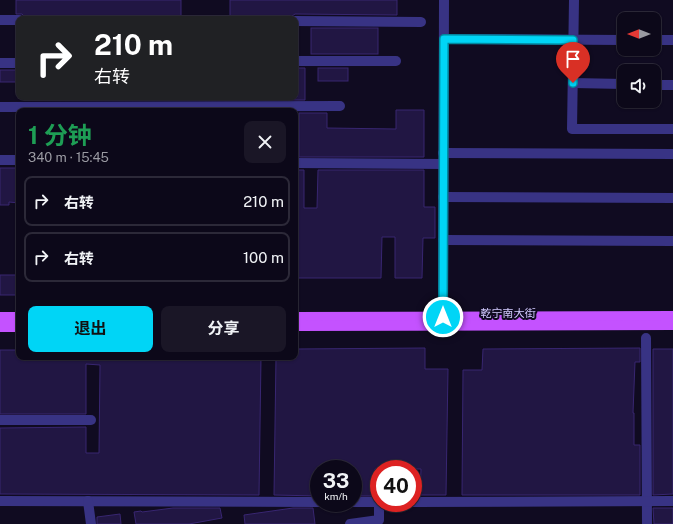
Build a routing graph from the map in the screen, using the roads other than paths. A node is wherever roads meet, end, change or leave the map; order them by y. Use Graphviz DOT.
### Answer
graph roads {
  1 [pos="444,0"];
  2 [pos="574,0"];
  3 [pos="0,20"];
  4 [pos="16,20"];
  5 [pos="298,21"];
  6 [pos="421,22"];
  7 [pos="444,39"];
  8 [pos="573,40"];
  9 [pos="617,40"];
  10 [pos="661,40"];
  11 [pos="673,40"];
  12 [pos="396,60"];
  13 [pos="298,61"];
  14 [pos="0,63"];
  15 [pos="16,63"];
  16 [pos="573,83"];
  17 [pos="617,84"];
  18 [pos="661,85"];
  19 [pos="673,85"];
  20 [pos="340,106"];
  21 [pos="0,107"];
  22 [pos="673,130"];
  23 [pos="673,154"];
  24 [pos="443,159"];
  25 [pos="0,160"];
  26 [pos="16,160"];
  27 [pos="298,162"];
  28 [pos="443,196"];
  29 [pos="673,198"];
  30 [pos="443,240"];
  31 [pos="673,241"];
  32 [pos="673,316"];
  33 [pos="16,317"];
  34 [pos="298,317"];
  35 [pos="443,317"];
  36 [pos="0,318"];
  37 [pos="673,325"];
  38 [pos="298,326"];
  39 [pos="0,327"];
  40 [pos="16,327"];
  41 [pos="646,338"];
  42 [pos="0,420"];
  43 [pos="91,420"];
  44 [pos="0,501"];
  45 [pos="88,501"];
  46 [pos="647,501"];
  47 [pos="673,501"];
  48 [pos="310,502"];
  49 [pos="422,502"];
  50 [pos="379,512"];
  51 [pos="91,524"];
  52 [pos="350,524"];
  53 [pos="647,524"];
  1 -- 7 [label="street"];
  2 -- 8 [label="street"];
  3 -- 4 [label="street"];
  5 -- 6 [label="street"];
  7 -- 8 [label="street"];
  7 -- 24 [label="street"];
  8 -- 9 [label="street"];
  8 -- 16 [label="street"];
  10 -- 11 [label="street"];
  12 -- 13 [label="street"];
  14 -- 15 [label="street"];
  16 -- 17 [label="street"];
  16 -- 22 [label="street"];
  18 -- 19 [label="street"];
  20 -- 21 [label="street"];
  23 -- 24 [label="street"];
  24 -- 27 [label="street"];
  24 -- 28 [label="street"];
  25 -- 26 [label="street"];
  28 -- 29 [label="street"];
  28 -- 30 [label="street"];
  30 -- 31 [label="street"];
  30 -- 35 [label="street"];
  32 -- 35 [label="main road, 乾宁南大街"];
  33 -- 36 [label="main road"];
  34 -- 35 [label="main road, 乾宁南大街"];
  37 -- 38 [label="main road, 乾宁南大街"];
  39 -- 40 [label="main road"];
  41 -- 46 [label="street"];
  42 -- 43 [label="street"];
  44 -- 45 [label="street"];
  45 -- 48 [label="street"];
  45 -- 51 [label="street"];
  46 -- 47 [label="street"];
  46 -- 49 [label="street"];
  46 -- 53 [label="street"];
  50 -- 52 [label="street"];
}
